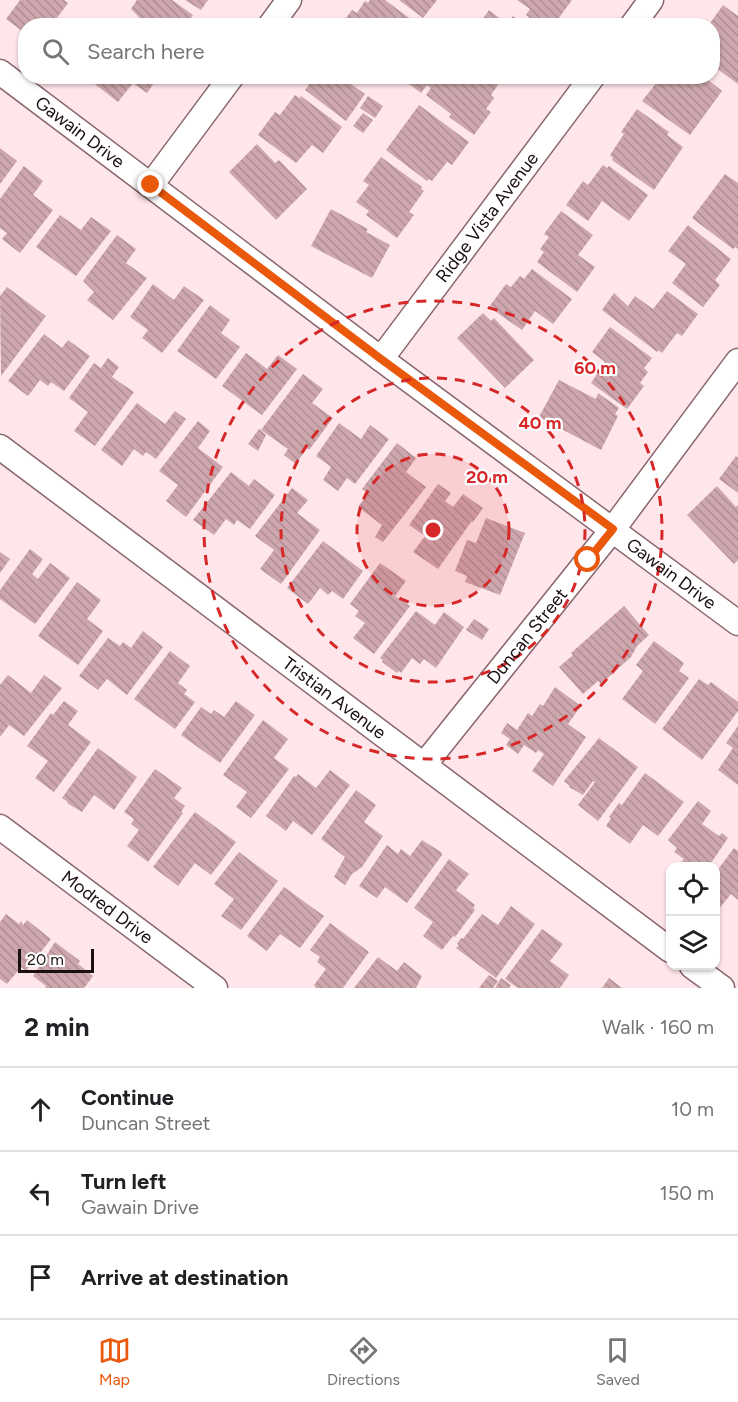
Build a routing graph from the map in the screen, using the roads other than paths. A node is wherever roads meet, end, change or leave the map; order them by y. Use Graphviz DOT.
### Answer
graph roads {
  1 [pos="289,0"];
  2 [pos="651,0"];
  3 [pos="276,18"];
  4 [pos="638,18"];
  5 [pos="0,72"];
  6 [pos="226,84"];
  7 [pos="587,84"];
  8 [pos="151,185"];
  9 [pos="381,359"];
  10 [pos="738,362"];
  11 [pos="0,447"];
  12 [pos="613,529"];
  13 [pos="738,622"];
  14 [pos="424,765"];
  15 [pos="0,827"];
  16 [pos="666,947"];
  17 [pos="697,970"];
  18 [pos="215,988"];
  19 [pos="722,988"];
  1 -- 3 [label="street"];
  2 -- 4 [label="street"];
  5 -- 8 [label="street, Gawain Drive"];
  6 -- 8 [label="street"];
  7 -- 9 [label="street, Ridge Vista Avenue"];
  8 -- 9 [label="street, Gawain Drive"];
  9 -- 12 [label="street, Gawain Drive"];
  10 -- 12 [label="street, Duncan Street"];
  11 -- 14 [label="street, Tristian Avenue"];
  12 -- 13 [label="street, Gawain Drive"];
  12 -- 14 [label="street, Duncan Street"];
  14 -- 16 [label="street, Tristian Avenue"];
  15 -- 18 [label="street, Modred Drive"];
  17 -- 19 [label="street"];
}
